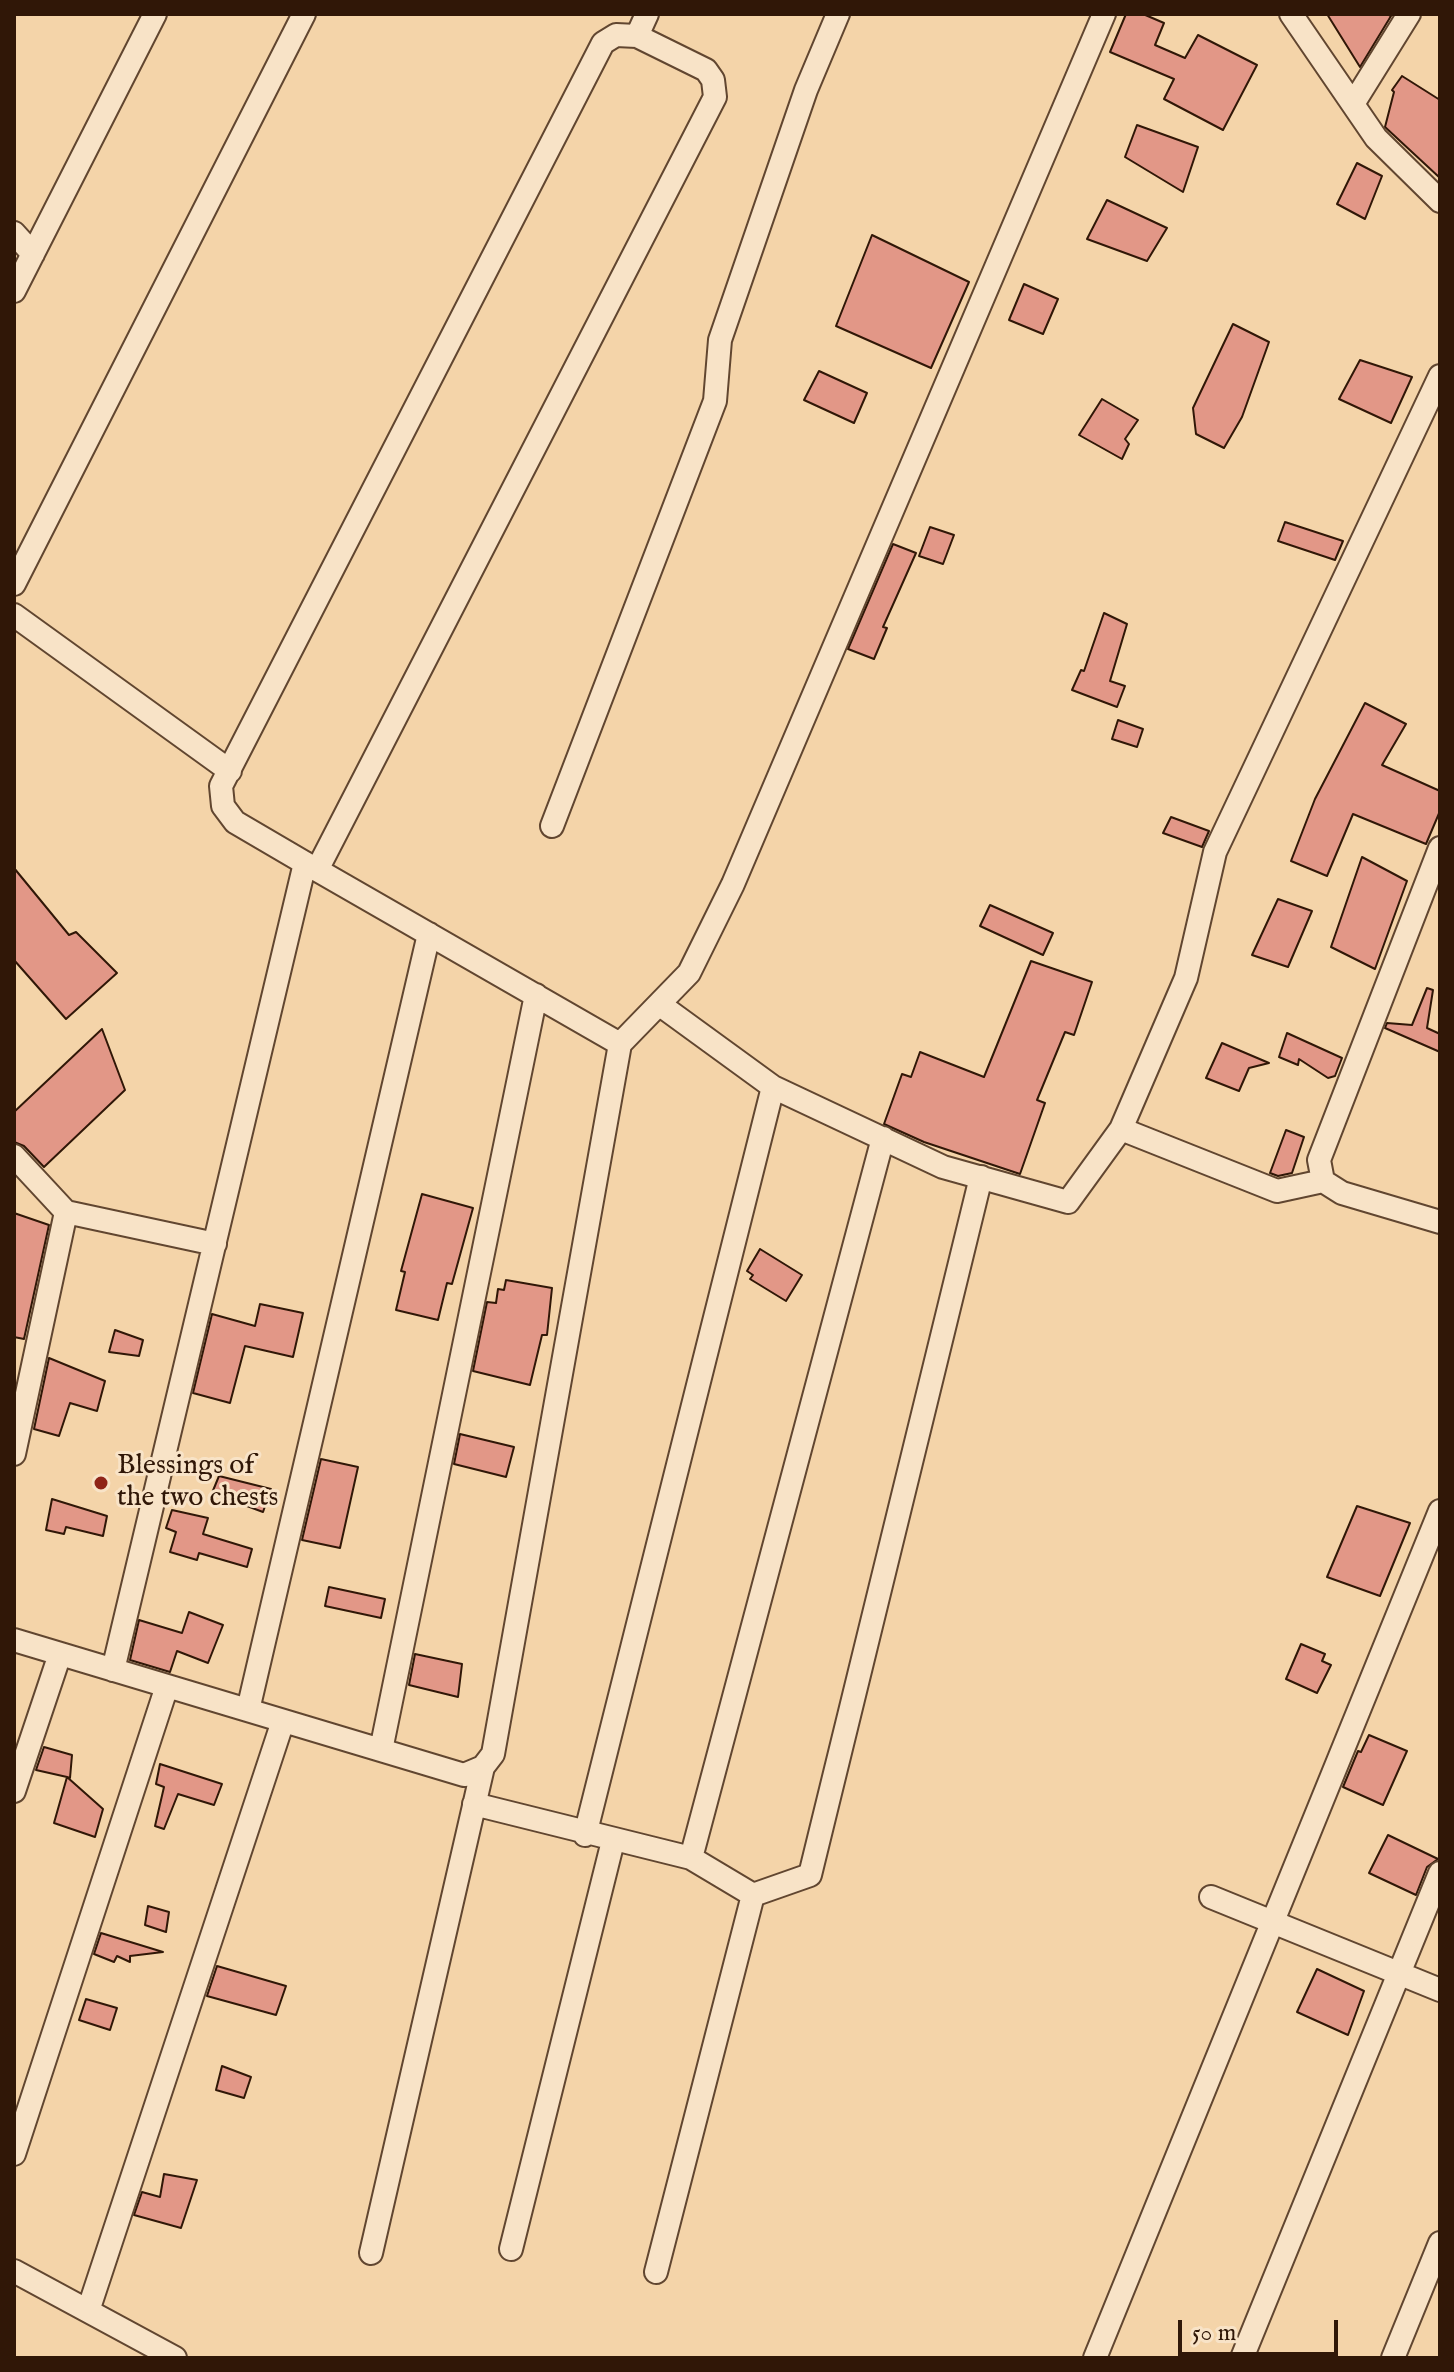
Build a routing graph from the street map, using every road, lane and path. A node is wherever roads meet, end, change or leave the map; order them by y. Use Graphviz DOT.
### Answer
graph roads {
  1 [pos="155,14"];
  2 [pos="304,14"];
  3 [pos="647,14"];
  4 [pos="838,14"];
  5 [pos="1104,14"];
  6 [pos="1291,14"];
  7 [pos="1409,14"];
  8 [pos="637,36"];
  9 [pos="1353,104"];
  10 [pos="1440,201"];
  11 [pos="14,233"];
  12 [pos="33,254"];
  13 [pos="14,291"];
  14 [pos="1440,376"];
  15 [pos="14,584"];
  16 [pos="17,622"];
  17 [pos="230,771"];
  18 [pos="552,826"];
  19 [pos="1440,848"];
  20 [pos="311,866"];
  21 [pos="429,934"];
  22 [pos="536,995"];
  23 [pos="659,1004"];
  24 [pos="620,1044"];
  25 [pos="773,1087"];
  26 [pos="1121,1129"];
  27 [pos="883,1138"];
  28 [pos="14,1156"];
  29 [pos="981,1177"];
  30 [pos="1323,1181"];
  31 [pos="66,1212"];
  32 [pos="1440,1222"];
  33 [pos="215,1244"];
  34 [pos="14,1454"];
  35 [pos="1440,1511"];
  36 [pos="14,1640"];
  37 [pos="60,1654"];
  38 [pos="113,1670"];
  39 [pos="167,1686"];
  40 [pos="248,1710"];
  41 [pos="283,1721"];
  42 [pos="381,1750"];
  43 [pos="483,1767"];
  44 [pos="14,1791"];
  45 [pos="474,1804"];
  46 [pos="585,1835"];
  47 [pos="613,1841"];
  48 [pos="691,1858"];
  49 [pos="1440,1873"];
  50 [pos="753,1895"];
  51 [pos="1211,1897"];
  52 [pos="1273,1922"];
  53 [pos="1398,1973"];
  54 [pos="1440,1990"];
  55 [pos="14,2154"];
  56 [pos="1440,2243"];
  57 [pos="511,2249"];
  58 [pos="371,2253"];
  59 [pos="14,2271"];
  60 [pos="656,2272"];
  61 [pos="88,2311"];
  62 [pos="175,2358"];
  63 [pos="1095,2358"];
  64 [pos="1242,2358"];
  65 [pos="1393,2358"];
  1 -- 12 [label="street"];
  2 -- 15 [label="street"];
  3 -- 8 [label="street"];
  4 -- 18 [label="street"];
  5 -- 23 [label="street"];
  6 -- 9 [label="street"];
  7 -- 9 [label="street"];
  8 -- 17 [label="street"];
  8 -- 20 [label="street"];
  9 -- 10 [label="street"];
  11 -- 12 [label="street"];
  12 -- 13 [label="street"];
  14 -- 26 [label="street"];
  16 -- 17 [label="street"];
  17 -- 20 [label="street"];
  19 -- 30 [label="street"];
  20 -- 21 [label="street"];
  20 -- 33 [label="street"];
  21 -- 22 [label="street"];
  21 -- 40 [label="street"];
  22 -- 24 [label="street"];
  22 -- 42 [label="street"];
  23 -- 24 [label="street"];
  23 -- 25 [label="street"];
  24 -- 43 [label="street"];
  25 -- 27 [label="street"];
  25 -- 46 [label="street"];
  26 -- 29 [label="street"];
  26 -- 30 [label="street"];
  27 -- 29 [label="street"];
  27 -- 48 [label="street"];
  28 -- 31 [label="street"];
  29 -- 50 [label="street"];
  30 -- 32 [label="street"];
  31 -- 33 [label="street"];
  31 -- 34 [label="street"];
  33 -- 38 [label="street"];
  35 -- 52 [label="street"];
  36 -- 37 [label="street"];
  37 -- 38 [label="street"];
  37 -- 44 [label="street"];
  38 -- 39 [label="street"];
  39 -- 40 [label="street"];
  39 -- 55 [label="street"];
  40 -- 41 [label="street"];
  41 -- 42 [label="street"];
  41 -- 61 [label="street"];
  42 -- 43 [label="street"];
  43 -- 45 [label="street"];
  45 -- 46 [label="street"];
  45 -- 58 [label="street"];
  46 -- 47 [label="street"];
  47 -- 48 [label="street"];
  47 -- 57 [label="street"];
  48 -- 50 [label="street"];
  49 -- 53 [label="street"];
  50 -- 60 [label="street"];
  51 -- 52 [label="street"];
  52 -- 53 [label="street"];
  52 -- 63 [label="street"];
  53 -- 54 [label="street"];
  53 -- 64 [label="street"];
  56 -- 65 [label="street"];
  59 -- 61 [label="street"];
  61 -- 62 [label="street"];
}
